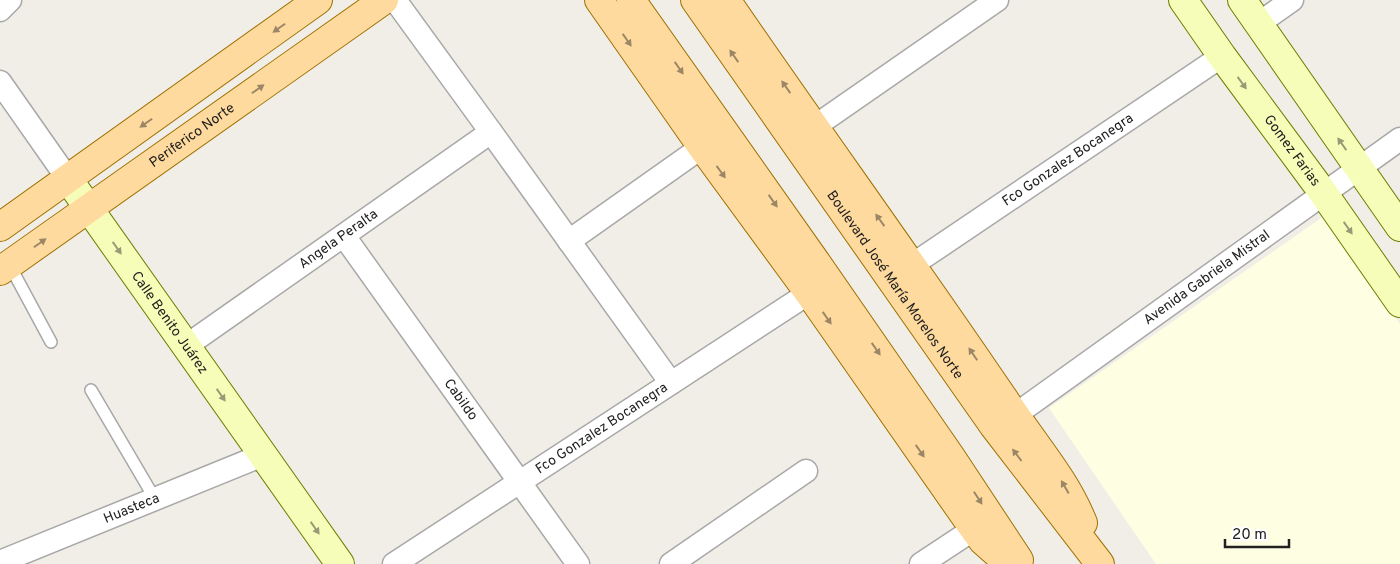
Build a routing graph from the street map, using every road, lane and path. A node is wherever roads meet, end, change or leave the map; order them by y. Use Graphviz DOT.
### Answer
graph roads {
  1 [pos="10,0"];
  2 [pos="318,0"];
  3 [pos="384,0"];
  4 [pos="395,0"];
  5 [pos="599,0"];
  6 [pos="631,0"];
  7 [pos="695,0"];
  8 [pos="726,0"];
  9 [pos="997,0"];
  10 [pos="1183,0"];
  11 [pos="1242,0"];
  12 [pos="1292,0"];
  13 [pos="0,10"];
  14 [pos="1258,24"];
  15 [pos="1222,56"];
  16 [pos="2,88"];
  17 [pos="814,127"];
  18 [pos="492,132"];
  19 [pos="1400,139"];
  20 [pos="702,147"];
  21 [pos="1358,168"];
  22 [pos="68,179"];
  23 [pos="1324,194"];
  24 [pos="89,209"];
  25 [pos="0,226"];
  26 [pos="1400,227"];
  27 [pos="344,236"];
  28 [pos="569,241"];
  29 [pos="912,265"];
  30 [pos="5,268"];
  31 [pos="810,293"];
  32 [pos="1400,303"];
  33 [pos="51,342"];
  34 [pos="186,346"];
  35 [pos="671,383"];
  36 [pos="90,390"];
  37 [pos="1004,420"];
  38 [pos="263,455"];
  39 [pos="806,472"];
  40 [pos="520,482"];
  41 [pos="155,499"];
  42 [pos="974,529"];
  43 [pos="0,562"];
  44 [pos="340,564"];
  45 [pos="394,564"];
  46 [pos="578,564"];
  47 [pos="671,564"];
  48 [pos="921,564"];
  49 [pos="1008,564"];
  50 [pos="1022,564"];
  51 [pos="1100,564"];
  1 -- 13 [label="street"];
  2 -- 22 [label="main road, one-way"];
  24 -- 3 [label="main road, Periferico Norte, one-way"];
  4 -- 18 [label="street"];
  5 -- 20 [label="main road, one-way"];
  6 -- 50 [label="main road, one-way"];
  37 -- 7 [label="main road, Boulevard José María Morelos Norte, one-way"];
  17 -- 8 [label="main road, one-way"];
  9 -- 17 [label="street"];
  10 -- 15 [label="street, Gomez Farias"];
  11 -- 14 [label="street"];
  12 -- 14 [label="street"];
  21 -- 14 [label="street, one-way"];
  15 -- 23 [label="street, Gomez Farias, one-way"];
  15 -- 29 [label="street, Fco Gonzalez Bocanegra"];
  16 -- 22 [label="street, Calle Benito Juárez"];
  29 -- 17 [label="main road, one-way"];
  18 -- 27 [label="street, Angela Peralta"];
  18 -- 28 [label="street"];
  19 -- 21 [label="street, Avenida Gabriela Mistral"];
  20 -- 28 [label="street"];
  20 -- 31 [label="main road, one-way"];
  21 -- 23 [label="street, Avenida Gabriela Mistral"];
  21 -- 26 [label="street"];
  22 -- 24 [label="street, Calle Benito Juárez"];
  22 -- 25 [label="main road"];
  23 -- 32 [label="street, Gomez Farias, one-way"];
  23 -- 37 [label="street, Avenida Gabriela Mistral"];
  30 -- 24 [label="main road, Periferico Norte, one-way"];
  24 -- 34 [label="street, Calle Benito Juárez, one-way"];
  27 -- 34 [label="street, Angela Peralta"];
  27 -- 40 [label="street, Cabildo"];
  28 -- 35 [label="street"];
  37 -- 29 [label="main road, one-way"];
  30 -- 33 [label="lane"];
  31 -- 35 [label="street, Fco Gonzalez Bocanegra"];
  31 -- 42 [label="main road, one-way"];
  34 -- 38 [label="street, Calle Benito Juárez, one-way"];
  35 -- 40 [label="street, Fco Gonzalez Bocanegra"];
  36 -- 41 [label="lane"];
  51 -- 37 [label="main road, one-way"];
  38 -- 41 [label="street, Huasteca"];
  38 -- 44 [label="street, Calle Benito Juárez, one-way"];
  39 -- 47 [label="street"];
  40 -- 45 [label="street, Fco Gonzalez Bocanegra"];
  40 -- 46 [label="street, Cabildo"];
  41 -- 43 [label="street, Huasteca"];
  42 -- 48 [label="street"];
  42 -- 49 [label="main road"];
}
